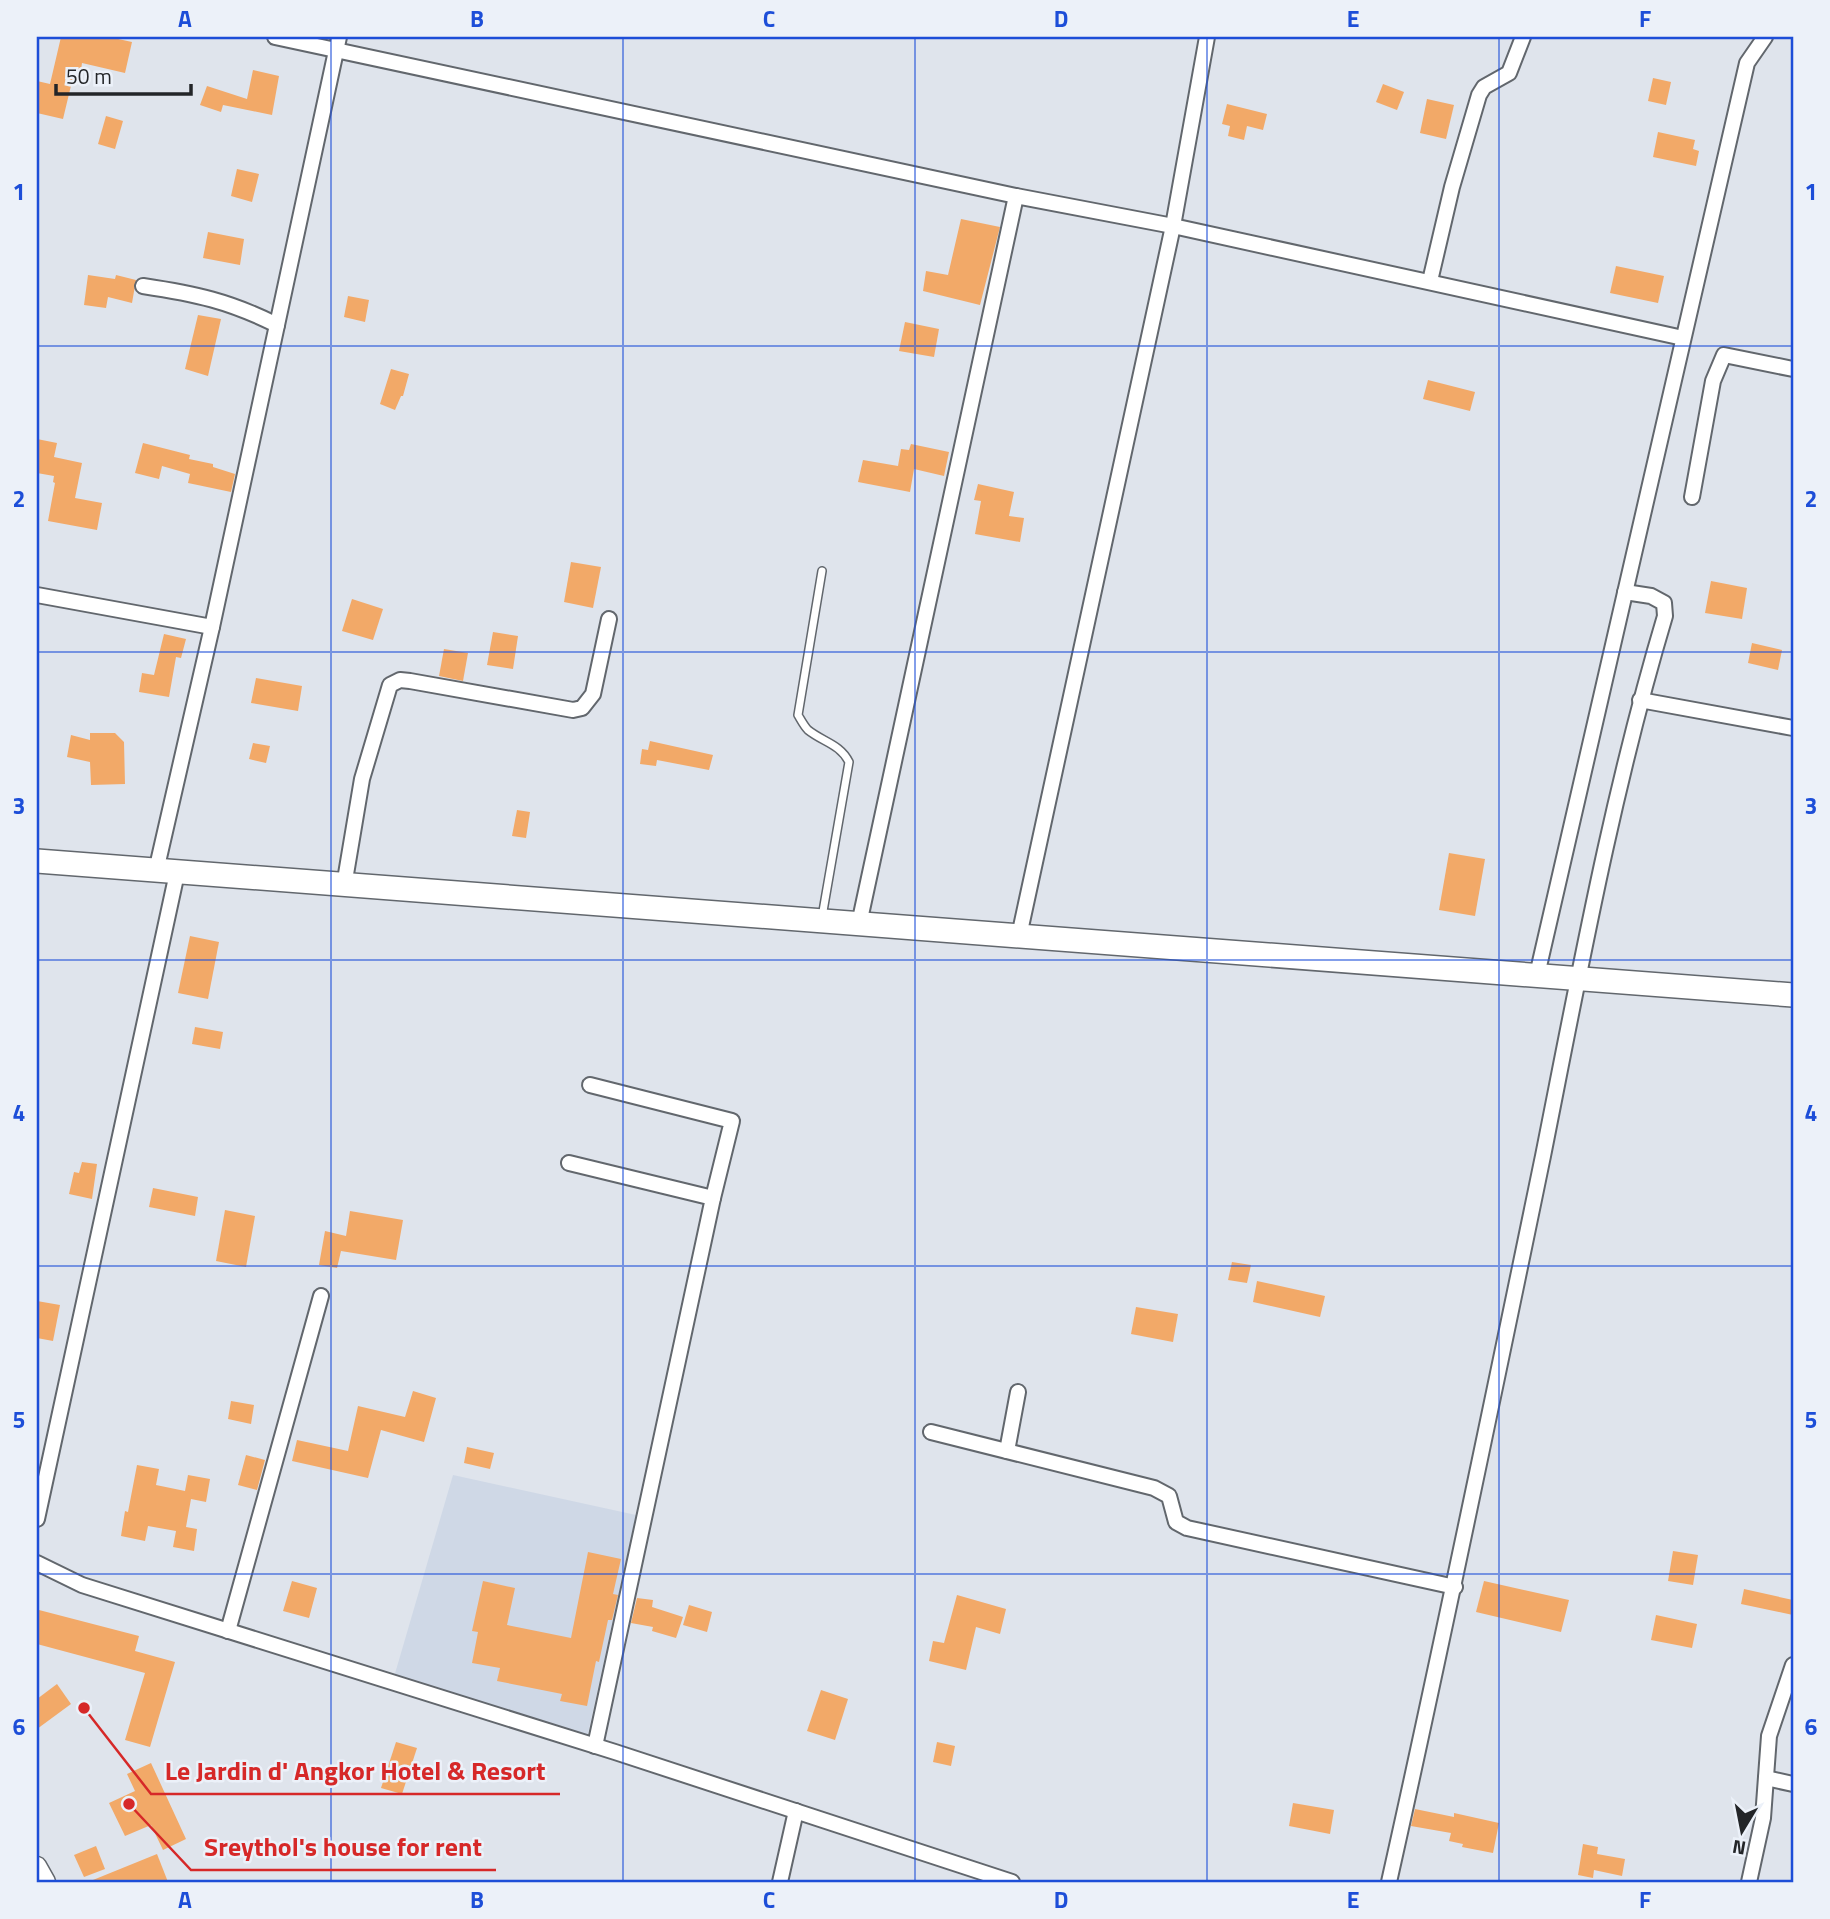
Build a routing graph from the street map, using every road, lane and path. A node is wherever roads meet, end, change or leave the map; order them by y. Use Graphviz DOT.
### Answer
graph roads {
  1 [pos="275,37"];
  2 [pos="1207,37"];
  3 [pos="1523,37"];
  4 [pos="1765,37"];
  5 [pos="337,43"];
  6 [pos="1016,196"];
  7 [pos="1173,226"];
  8 [pos="1430,281"];
  9 [pos="143,286"];
  10 [pos="277,325"];
  11 [pos="1683,338"];
  12 [pos="1793,369"];
  13 [pos="1692,497"];
  14 [pos="822,571"];
  15 [pos="1625,592"];
  16 [pos="37,595"];
  17 [pos="609,618"];
  18 [pos="212,627"];
  19 [pos="1640,700"];
  20 [pos="1793,727"];
  21 [pos="37,861"];
  22 [pos="166,872"];
  23 [pos="344,886"];
  24 [pos="821,921"];
  25 [pos="859,924"];
  26 [pos="1018,936"];
  27 [pos="1537,975"];
  28 [pos="1579,978"];
  29 [pos="1793,995"];
  30 [pos="590,1085"];
  31 [pos="569,1163"];
  32 [pos="713,1198"];
  33 [pos="321,1296"];
  34 [pos="1018,1392"];
  35 [pos="931,1433"];
  36 [pos="1007,1451"];
  37 [pos="37,1519"];
  38 [pos="37,1563"];
  39 [pos="1455,1587"];
  40 [pos="228,1631"];
  41 [pos="1793,1665"];
  42 [pos="595,1746"];
  43 [pos="1766,1778"];
  44 [pos="1793,1784"];
  45 [pos="796,1811"];
  46 [pos="37,1866"];
  47 [pos="46,1882"];
  48 [pos="779,1882"];
  49 [pos="1012,1882"];
  50 [pos="1390,1882"];
  51 [pos="1749,1882"];
  1 -- 5 [label="street"];
  2 -- 7 [label="street"];
  3 -- 8 [label="street"];
  4 -- 11 [label="street"];
  5 -- 6 [label="street"];
  5 -- 10 [label="street"];
  6 -- 7 [label="street"];
  6 -- 25 [label="street"];
  7 -- 8 [label="street"];
  7 -- 26 [label="street"];
  8 -- 11 [label="street"];
  9 -- 10 [label="street"];
  10 -- 18 [label="street"];
  11 -- 15 [label="street"];
  12 -- 13 [label="street"];
  14 -- 24 [label="lane"];
  15 -- 19 [label="street"];
  15 -- 27 [label="street"];
  16 -- 18 [label="street"];
  17 -- 23 [label="street"];
  18 -- 22 [label="street"];
  19 -- 20 [label="street"];
  19 -- 28 [label="street"];
  21 -- 22 [label="highway"];
  22 -- 23 [label="highway"];
  22 -- 37 [label="street"];
  23 -- 24 [label="highway"];
  24 -- 25 [label="highway"];
  25 -- 26 [label="highway"];
  26 -- 27 [label="highway"];
  27 -- 28 [label="highway"];
  28 -- 29 [label="highway"];
  28 -- 39 [label="street"];
  30 -- 32 [label="street"];
  31 -- 32 [label="street"];
  32 -- 42 [label="street"];
  33 -- 40 [label="street"];
  34 -- 36 [label="street"];
  35 -- 36 [label="street"];
  36 -- 39 [label="street"];
  38 -- 40 [label="street"];
  39 -- 50 [label="street"];
  40 -- 42 [label="street"];
  41 -- 43 [label="street"];
  42 -- 45 [label="street"];
  43 -- 44 [label="street"];
  43 -- 51 [label="street"];
  45 -- 48 [label="street"];
  45 -- 49 [label="street"];
  46 -- 47 [label="street"];
}
